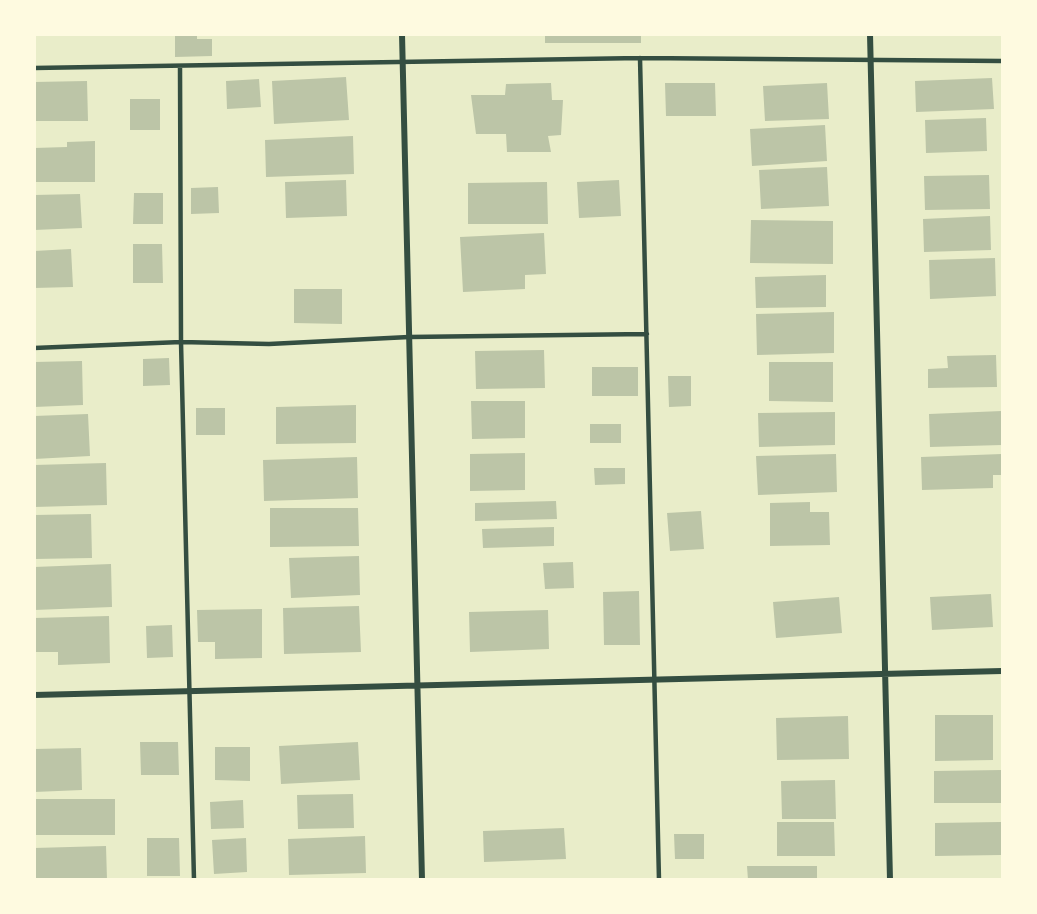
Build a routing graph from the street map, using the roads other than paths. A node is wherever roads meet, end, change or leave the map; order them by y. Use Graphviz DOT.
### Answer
graph roads {
  1 [pos="402,34"];
  2 [pos="870,34"];
  3 [pos="640,58"];
  4 [pos="871,59"];
  5 [pos="402,61"];
  6 [pos="1002,61"];
  7 [pos="180,67"];
  8 [pos="34,68"];
  9 [pos="647,334"];
  10 [pos="408,337"];
  11 [pos="181,342"];
  12 [pos="34,348"];
  13 [pos="1002,671"];
  14 [pos="885,674"];
  15 [pos="655,680"];
  16 [pos="417,685"];
  17 [pos="189,691"];
  18 [pos="34,694"];
  19 [pos="194,879"];
  20 [pos="422,879"];
  21 [pos="659,879"];
  22 [pos="890,879"];
  1 -- 5 [label="street"];
  2 -- 4 [label="street"];
  3 -- 4 [label="lane"];
  3 -- 5 [label="lane"];
  3 -- 9 [label="lane"];
  4 -- 6 [label="lane"];
  4 -- 14 [label="street"];
  5 -- 7 [label="lane"];
  5 -- 10 [label="street"];
  7 -- 8 [label="lane"];
  7 -- 11 [label="lane"];
  9 -- 10 [label="lane"];
  9 -- 15 [label="lane"];
  10 -- 11 [label="lane"];
  10 -- 16 [label="street"];
  11 -- 12 [label="lane"];
  11 -- 17 [label="lane"];
  13 -- 14 [label="street"];
  14 -- 15 [label="street"];
  14 -- 22 [label="street"];
  15 -- 16 [label="street"];
  15 -- 21 [label="lane"];
  16 -- 17 [label="street"];
  16 -- 20 [label="street"];
  17 -- 18 [label="street"];
  17 -- 19 [label="lane"];
}
